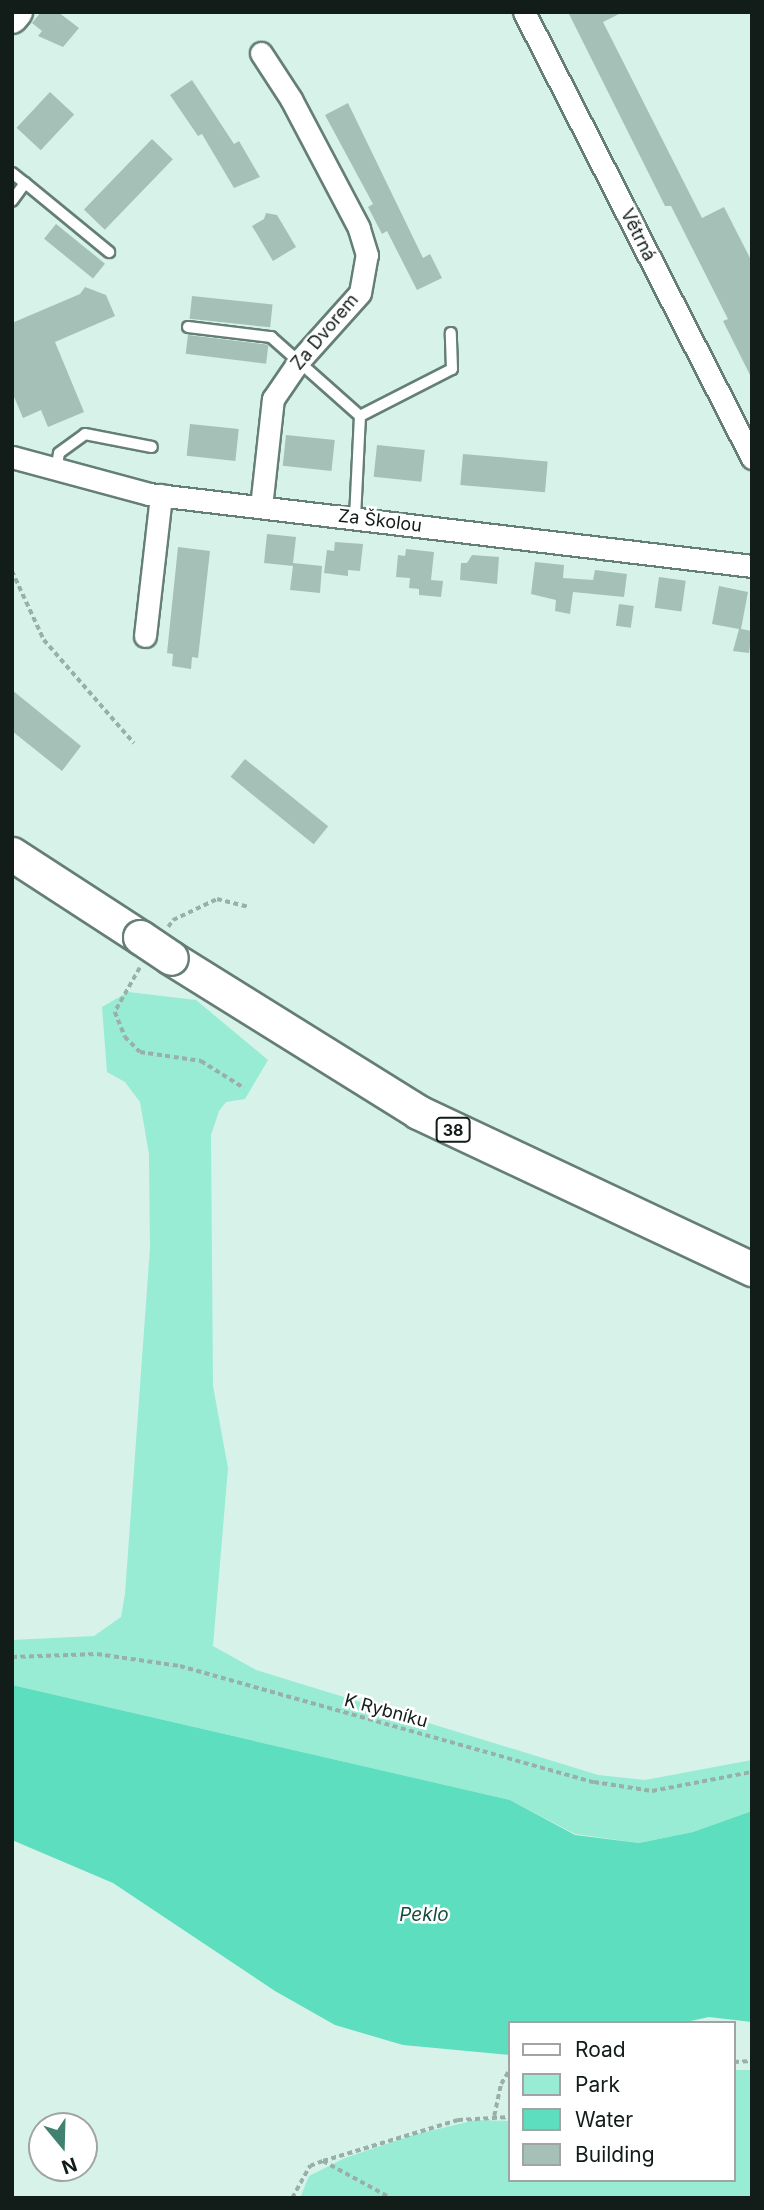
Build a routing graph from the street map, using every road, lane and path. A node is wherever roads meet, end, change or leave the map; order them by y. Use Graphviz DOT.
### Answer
graph roads {
  1 [pos="16,12"];
  2 [pos="524,12"];
  3 [pos="12,18"];
  4 [pos="261,53"];
  5 [pos="12,173"];
  6 [pos="25,183"];
  7 [pos="12,201"];
  8 [pos="109,252"];
  9 [pos="188,327"];
  10 [pos="451,332"];
  11 [pos="299,361"];
  12 [pos="360,416"];
  13 [pos="152,447"];
  14 [pos="12,457"];
  15 [pos="752,458"];
  16 [pos="56,470"];
  17 [pos="161,495"];
  18 [pos="261,507"];
  19 [pos="355,518"];
  20 [pos="752,566"];
  21 [pos="12,571"];
  22 [pos="145,636"];
  23 [pos="134,743"];
  24 [pos="12,853"];
  25 [pos="248,907"];
  26 [pos="156,946"];
  27 [pos="244,1088"];
  28 [pos="752,1269"];
  29 [pos="12,1657"];
  30 [pos="752,1772"];
  31 [pos="508,2072"];
  32 [pos="494,2116"];
  33 [pos="508,2116"];
  34 [pos="323,2161"];
  35 [pos="292,2198"];
  36 [pos="391,2198"];
  1 -- 3 [label="street"];
  2 -- 15 [label="street, Větrná"];
  4 -- 11 [label="street, Za Dvorem"];
  5 -- 6 [label="lane"];
  6 -- 7 [label="lane"];
  6 -- 8 [label="lane"];
  9 -- 11 [label="lane"];
  10 -- 12 [label="lane"];
  11 -- 12 [label="lane"];
  11 -- 18 [label="street, Za Dvorem"];
  12 -- 19 [label="lane"];
  13 -- 16 [label="lane"];
  14 -- 16 [label="street, Za Školou"];
  16 -- 17 [label="street, Za Školou"];
  17 -- 18 [label="street, Za Školou"];
  17 -- 22 [label="street"];
  18 -- 19 [label="street, Za Školou"];
  19 -- 20 [label="street, Za Školou"];
  21 -- 23 [label="path"];
  24 -- 26 [label="main road, 38"];
  25 -- 26 [label="path"];
  26 -- 27 [label="path"];
  26 -- 28 [label="main road, 38"];
  29 -- 30 [label="path, K Rybníku"];
  31 -- 32 [label="path"];
  32 -- 33 [label="path"];
  32 -- 34 [label="path"];
  34 -- 35 [label="path"];
  34 -- 36 [label="path"];
}
